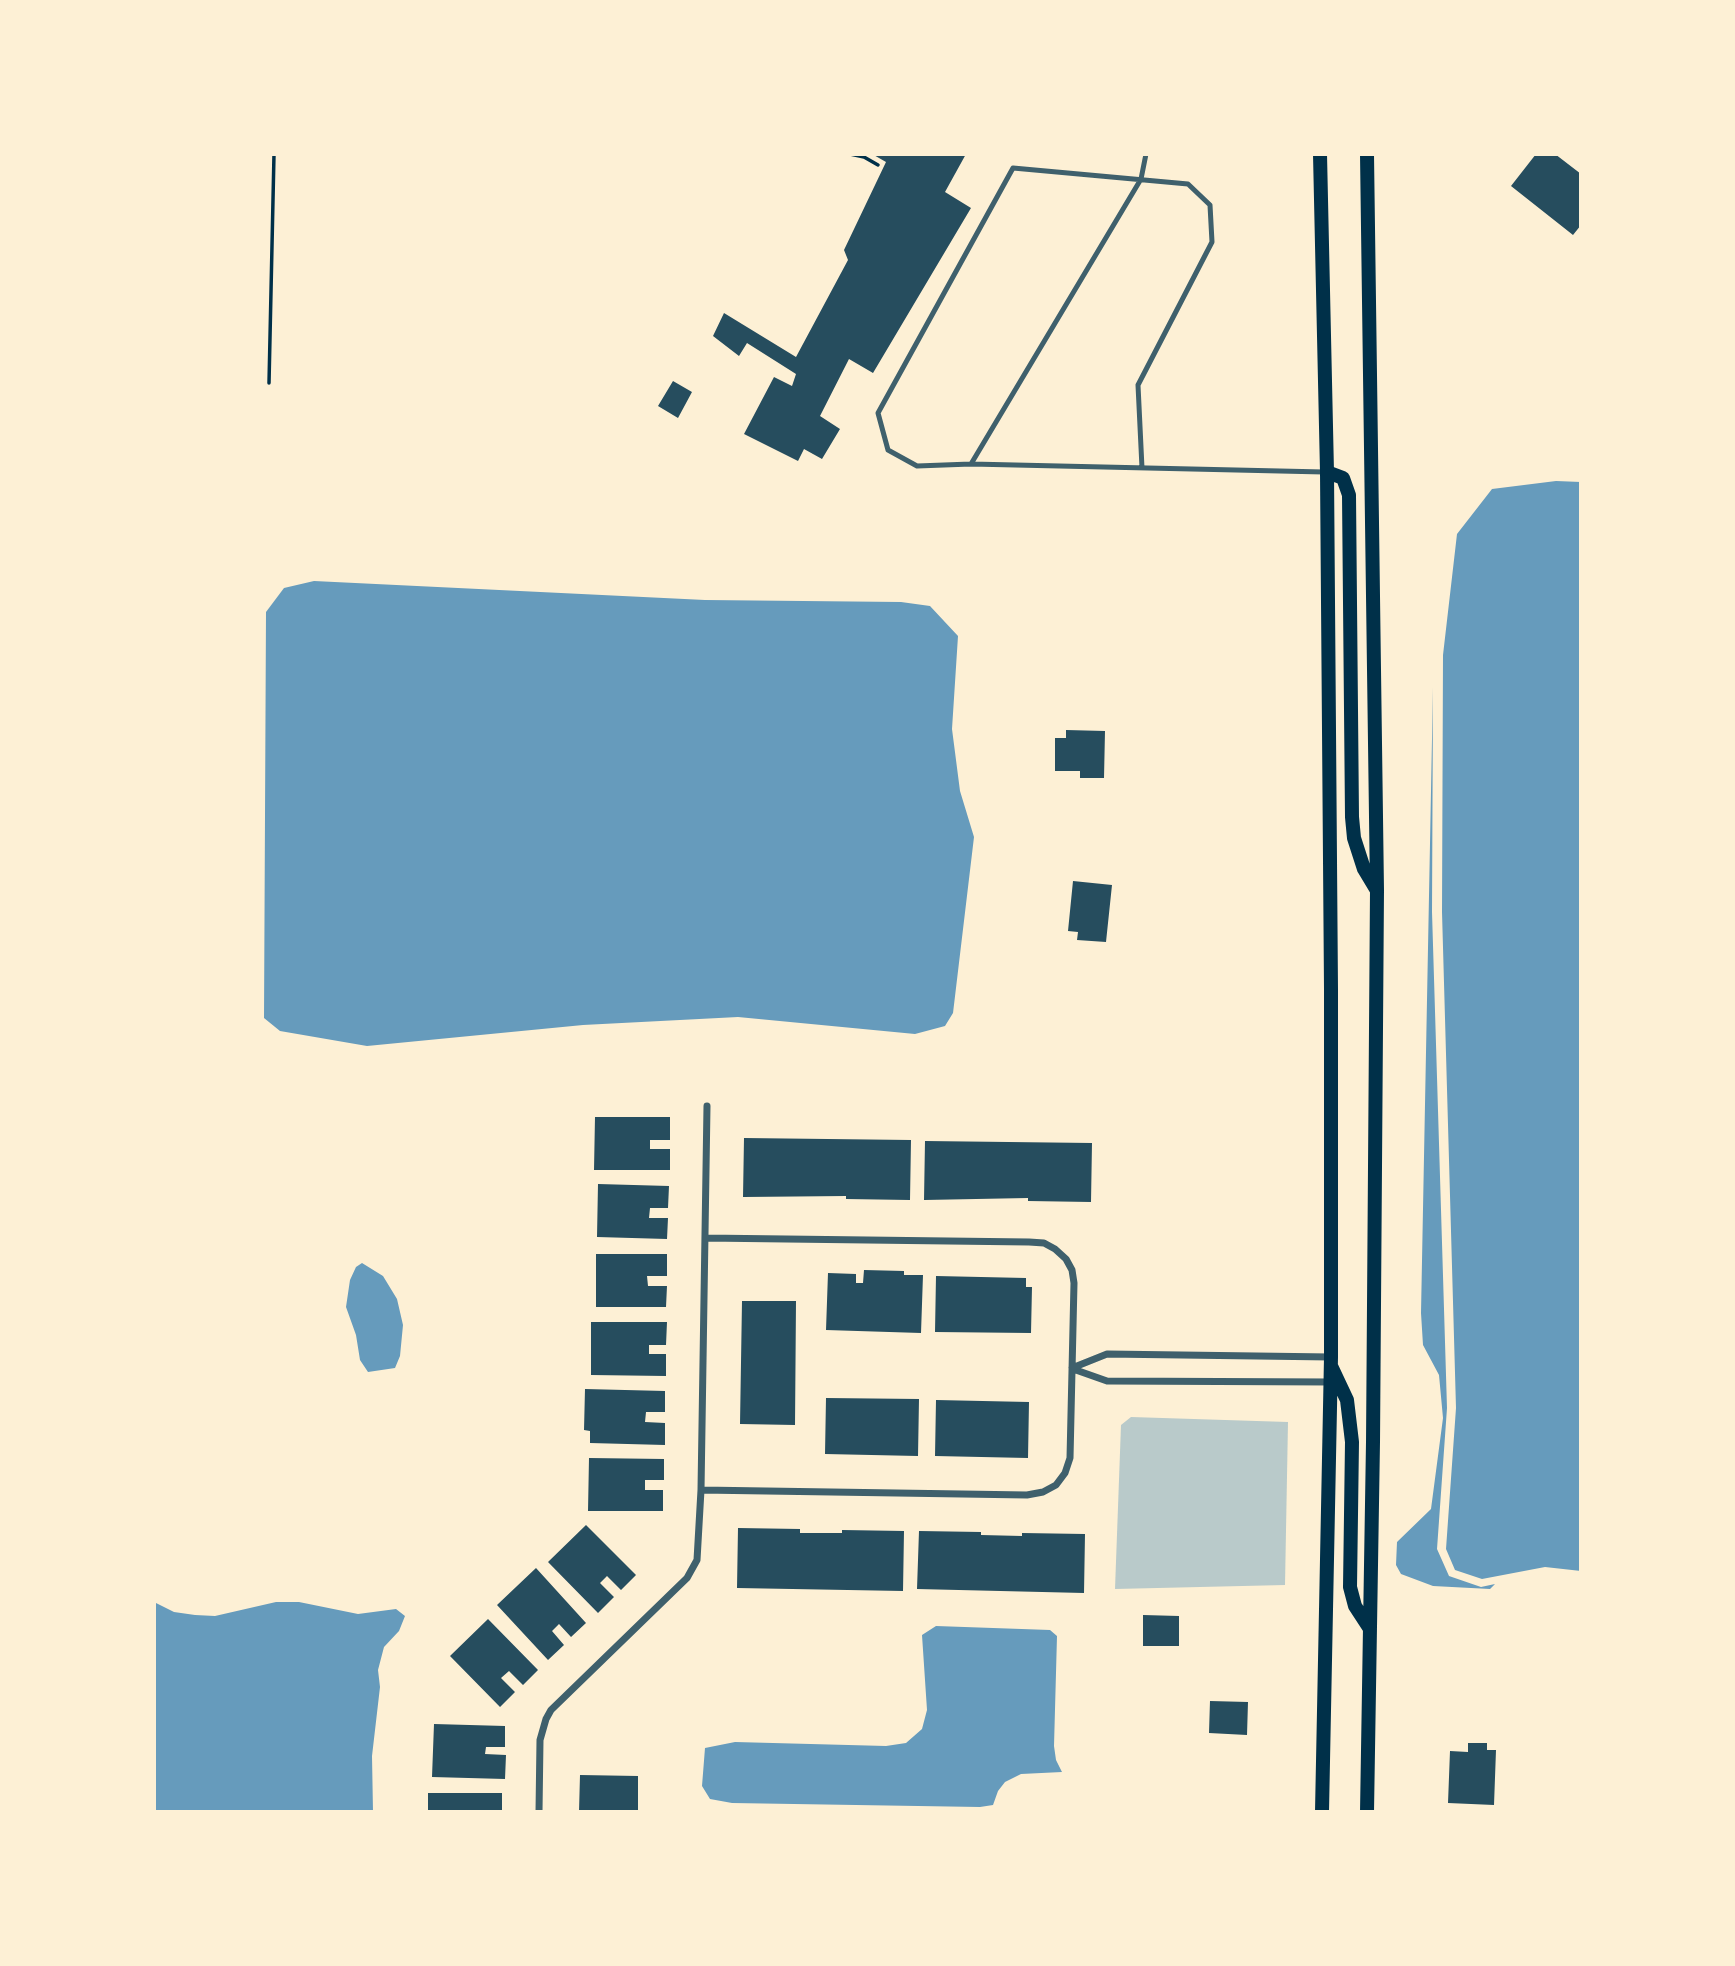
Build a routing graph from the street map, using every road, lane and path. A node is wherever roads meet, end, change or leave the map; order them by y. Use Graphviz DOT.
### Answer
graph roads {
  1 [pos="274,154"];
  2 [pos="850,154"];
  3 [pos="1146,154"];
  4 [pos="1320,154"];
  5 [pos="1367,154"];
  6 [pos="878,165"];
  7 [pos="1141,179"];
  8 [pos="269,383"];
  9 [pos="971,464"];
  10 [pos="1142,468"];
  11 [pos="1327,472"];
  12 [pos="1377,890"];
  13 [pos="707,1106"];
  14 [pos="705,1238"];
  15 [pos="1330,1361"];
  16 [pos="1072,1368"];
  17 [pos="1330,1382"];
  18 [pos="701,1490"];
  19 [pos="1370,1629"];
  20 [pos="539,1812"];
  21 [pos="1322,1812"];
  22 [pos="1367,1812"];
  1 -- 8 [label="path"];
  2 -- 6 [label="path"];
  3 -- 7 [label="lane"];
  4 -- 11 [label="main road"];
  5 -- 12 [label="main road"];
  7 -- 9 [label="lane"];
  7 -- 9 [label="lane"];
  7 -- 10 [label="lane"];
  9 -- 10 [label="lane"];
  10 -- 11 [label="lane"];
  11 -- 12 [label="main road"];
  11 -- 15 [label="main road"];
  12 -- 19 [label="main road"];
  13 -- 14 [label="street"];
  14 -- 16 [label="street"];
  14 -- 18 [label="street"];
  15 -- 16 [label="street"];
  15 -- 17 [label="main road"];
  15 -- 19 [label="main road"];
  16 -- 17 [label="street"];
  16 -- 18 [label="street"];
  17 -- 21 [label="main road"];
  18 -- 20 [label="street"];
  19 -- 22 [label="main road"];
}
